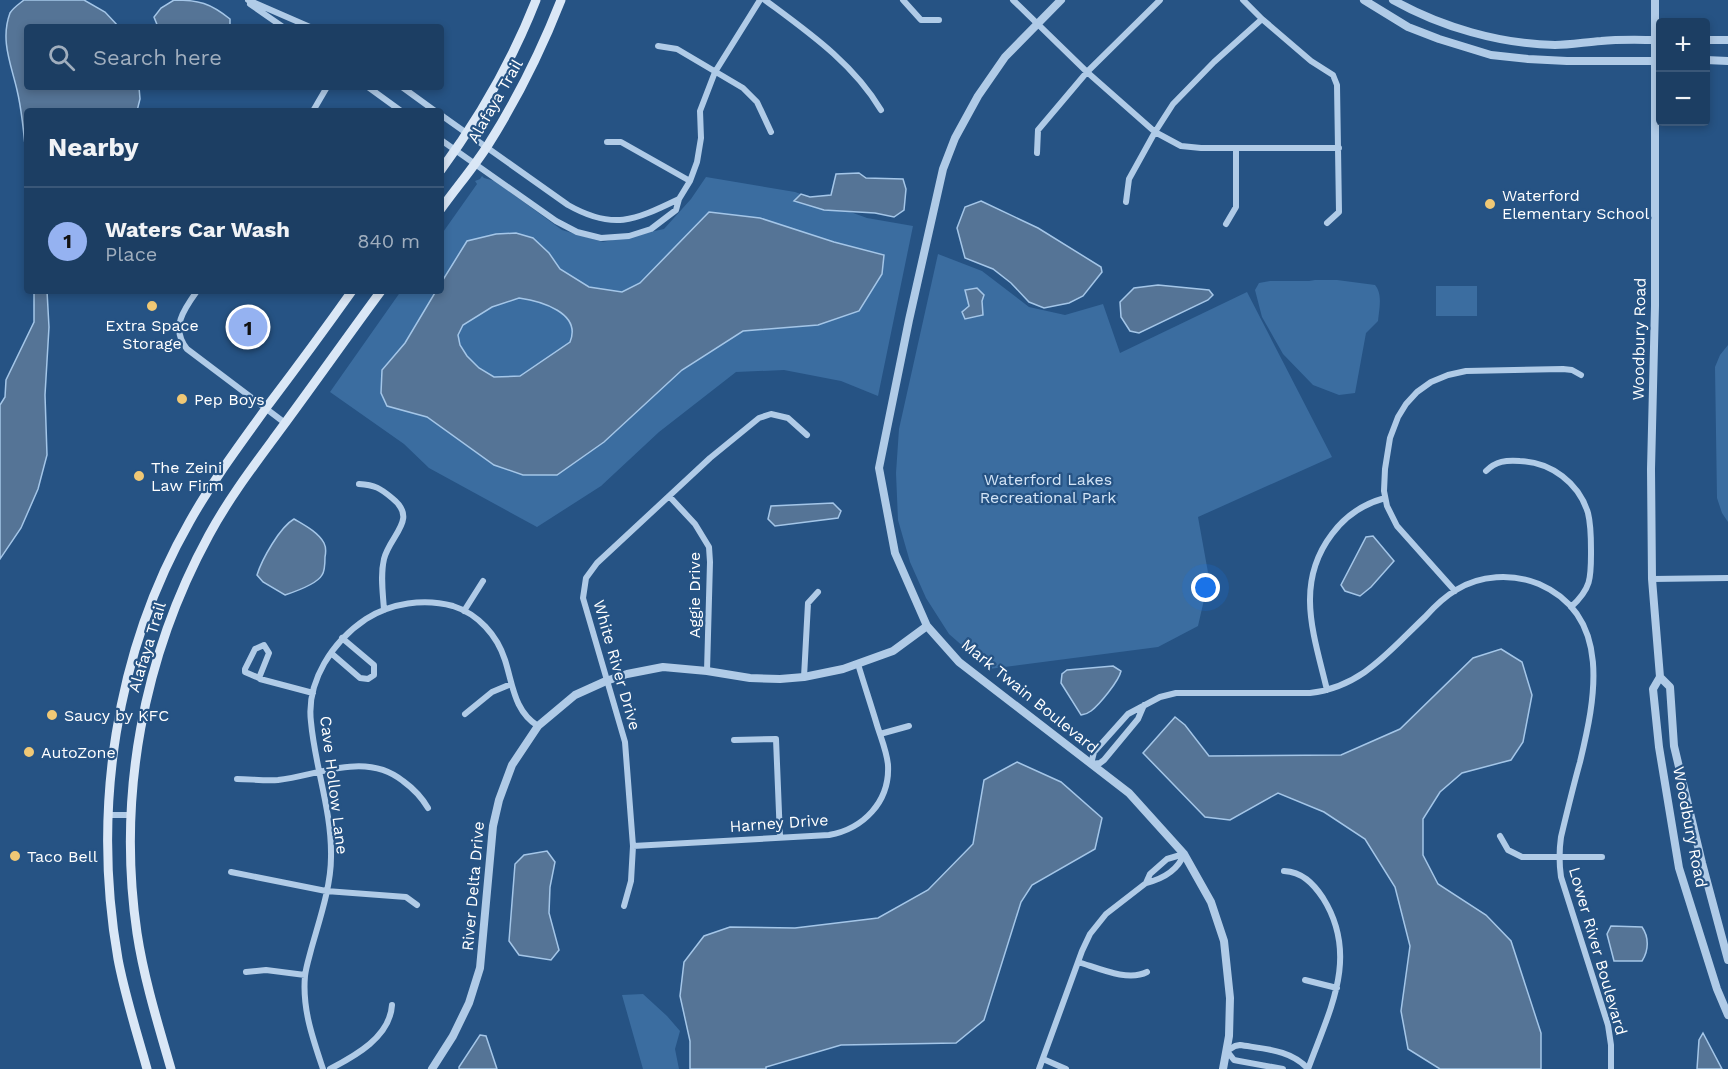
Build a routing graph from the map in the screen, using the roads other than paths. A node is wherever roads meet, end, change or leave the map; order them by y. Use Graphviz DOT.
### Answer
graph roads {
  1 [pos="246,0"];
  2 [pos="536,0"];
  3 [pos="561,0"];
  4 [pos="760,0"];
  5 [pos="765,0"];
  6 [pos="903,0"];
  7 [pos="1014,0"];
  8 [pos="1061,0"];
  9 [pos="1160,0"];
  10 [pos="1243,0"];
  11 [pos="1364,0"];
  12 [pos="1393,0"];
  13 [pos="1655,0"];
  14 [pos="1656,18"];
  15 [pos="1262,19"];
  16 [pos="939,20"];
  17 [pos="1037,23"];
  18 [pos="279,24"];
  19 [pos="303,24"];
  20 [pos="1656,40"];
  21 [pos="1710,40"];
  22 [pos="1728,40"];
  23 [pos="658,46"];
  24 [pos="1710,60"];
  25 [pos="1656,61"];
  26 [pos="1728,61"];
  27 [pos="716,72"];
  28 [pos="1087,72"];
  29 [pos="1658,72"];
  30 [pos="325,90"];
  31 [pos="372,90"];
  32 [pos="406,90"];
  33 [pos="315,108"];
  34 [pos="397,108"];
  35 [pos="431,108"];
  36 [pos="880,110"];
  37 [pos="444,117"];
  38 [pos="771,132"];
  39 [pos="1155,132"];
  40 [pos="467,134"];
  41 [pos="444,142"];
  42 [pos="607,142"];
  43 [pos="487,147"];
  44 [pos="1236,148"];
  45 [pos="1339,148"];
  46 [pos="455,150"];
  47 [pos="1037,153"];
  48 [pos="474,164"];
  49 [pos="444,166"];
  50 [pos="690,181"];
  51 [pos="679,199"];
  52 [pos="1126,202"];
  53 [pos="444,205"];
  54 [pos="1327,223"];
  55 [pos="1226,224"];
  56 [pos="195,294"];
  57 [pos="350,294"];
  58 [pos="379,294"];
  59 [pos="1581,375"];
  60 [pos="266,408"];
  61 [pos="285,423"];
  62 [pos="807,435"];
  63 [pos="1486,471"];
  64 [pos="359,484"];
  65 [pos="669,496"];
  66 [pos="1385,498"];
  67 [pos="1728,578"];
  68 [pos="1652,579"];
  69 [pos="483,581"];
  70 [pos="1455,591"];
  71 [pos="818,592"];
  72 [pos="1571,607"];
  73 [pos="384,610"];
  74 [pos="464,611"];
  75 [pos="927,626"];
  76 [pos="342,638"];
  77 [pos="331,653"];
  78 [pos="858,663"];
  79 [pos="707,671"];
  80 [pos="804,676"];
  81 [pos="259,678"];
  82 [pos="1660,678"];
  83 [pos="606,681"];
  84 [pos="511,684"];
  85 [pos="1328,690"];
  86 [pos="313,693"];
  87 [pos="1144,705"];
  88 [pos="465,714"];
  89 [pos="538,726"];
  90 [pos="909,726"];
  91 [pos="880,734"];
  92 [pos="734,740"];
  93 [pos="1091,764"];
  94 [pos="320,772"];
  95 [pos="237,779"];
  96 [pos="428,808"];
  97 [pos="108,814"];
  98 [pos="131,815"];
  99 [pos="1500,836"];
  100 [pos="780,837"];
  101 [pos="633,846"];
  102 [pos="1184,854"];
  103 [pos="1559,857"];
  104 [pos="1602,857"];
  105 [pos="1284,871"];
  106 [pos="231,872"];
  107 [pos="1146,883"];
  108 [pos="326,891"];
  109 [pos="417,905"];
  110 [pos="624,906"];
  111 [pos="1728,960"];
  112 [pos="1078,962"];
  113 [pos="246,972"];
  114 [pos="1147,972"];
  115 [pos="305,975"];
  116 [pos="1305,980"];
  117 [pos="1337,988"];
  118 [pos="392,1005"];
  119 [pos="1728,1015"];
  120 [pos="1227,1051"];
  121 [pos="1043,1059"];
  122 [pos="147,1069"];
  123 [pos="171,1069"];
  124 [pos="323,1069"];
  125 [pos="330,1069"];
  126 [pos="432,1069"];
  127 [pos="1039,1069"];
  128 [pos="1066,1069"];
  129 [pos="1223,1069"];
  130 [pos="1283,1069"];
  131 [pos="1308,1069"];
  132 [pos="1611,1069"];
  1 -- 18 [label="street"];
  1 -- 19 [label="street"];
  2 -- 40 [label="main road, Alafaya Trail"];
  3 -- 43 [label="main road, Alafaya Trail"];
  4 -- 27 [label="street"];
  5 -- 36 [label="street"];
  6 -- 16 [label="street"];
  7 -- 17 [label="street"];
  8 -- 17 [label="street, Mark Twain Boulevard"];
  9 -- 28 [label="street"];
  10 -- 15 [label="street"];
  11 -- 25 [label="street"];
  12 -- 20 [label="street"];
  13 -- 14 [label="street, Woodbury Road"];
  15 -- 39 [label="street"];
  15 -- 45 [label="street"];
  17 -- 28 [label="street"];
  17 -- 75 [label="street, Mark Twain Boulevard"];
  21 -- 22 [label="street"];
  23 -- 27 [label="street"];
  24 -- 26 [label="street"];
  27 -- 38 [label="street"];
  27 -- 50 [label="street"];
  28 -- 39 [label="street"];
  28 -- 47 [label="street"];
  29 -- 68 [label="street, Woodbury Road"];
  30 -- 33 [label="street"];
  31 -- 34 [label="street"];
  32 -- 35 [label="street"];
  37 -- 40 [label="street"];
  39 -- 44 [label="street"];
  39 -- 52 [label="street"];
  40 -- 43 [label="street"];
  40 -- 46 [label="main road, Alafaya Trail"];
  41 -- 46 [label="street"];
  42 -- 50 [label="street"];
  43 -- 48 [label="main road, Alafaya Trail"];
  43 -- 51 [label="street"];
  44 -- 45 [label="street"];
  44 -- 55 [label="street"];
  45 -- 54 [label="street"];
  46 -- 48 [label="street"];
  46 -- 49 [label="main road, Alafaya Trail"];
  48 -- 51 [label="street"];
  48 -- 53 [label="main road, Alafaya Trail"];
  50 -- 51 [label="street"];
  56 -- 60 [label="street"];
  57 -- 60 [label="main road, Alafaya Trail"];
  58 -- 61 [label="main road, Alafaya Trail"];
  59 -- 66 [label="street"];
  60 -- 61 [label="street"];
  60 -- 97 [label="main road, Alafaya Trail"];
  61 -- 98 [label="main road, Alafaya Trail"];
  62 -- 65 [label="street, White River Drive"];
  63 -- 72 [label="street"];
  64 -- 73 [label="street"];
  65 -- 79 [label="street, Aggie Drive"];
  65 -- 83 [label="street, White River Drive"];
  66 -- 70 [label="street"];
  66 -- 85 [label="street"];
  67 -- 68 [label="street"];
  68 -- 82 [label="street, Woodbury Road"];
  69 -- 74 [label="street"];
  70 -- 72 [label="street, Lower River Boulevard"];
  70 -- 85 [label="street, Lower River Boulevard"];
  71 -- 80 [label="street"];
  72 -- 103 [label="street, Lower River Boulevard"];
  73 -- 74 [label="street, Cave Hollow Lane"];
  73 -- 76 [label="street, Cave Hollow Lane"];
  74 -- 84 [label="street, Cave Hollow Lane"];
  75 -- 78 [label="street, River Delta Drive"];
  75 -- 93 [label="street, Mark Twain Boulevard"];
  76 -- 77 [label="street, Cave Hollow Lane"];
  76 -- 77 [label="street"];
  77 -- 86 [label="street, Cave Hollow Lane"];
  78 -- 80 [label="street, River Delta Drive"];
  78 -- 91 [label="street, Harney Drive"];
  79 -- 80 [label="street, River Delta Drive"];
  79 -- 83 [label="street, River Delta Drive"];
  81 -- 81 [label="street"];
  81 -- 86 [label="street"];
  82 -- 111 [label="street, Woodbury Road"];
  82 -- 119 [label="street, Woodbury Road"];
  83 -- 89 [label="street, River Delta Drive"];
  83 -- 101 [label="street, White River Drive"];
  84 -- 88 [label="street"];
  84 -- 89 [label="street, Cave Hollow Lane"];
  85 -- 87 [label="street, Lower River Boulevard"];
  86 -- 94 [label="street, Cave Hollow Lane"];
  87 -- 93 [label="street, Lower River Boulevard"];
  87 -- 93 [label="street"];
  89 -- 126 [label="street, River Delta Drive"];
  90 -- 91 [label="street"];
  91 -- 100 [label="street, Harney Drive"];
  92 -- 100 [label="street"];
  93 -- 102 [label="street, Mark Twain Boulevard"];
  94 -- 95 [label="street"];
  94 -- 96 [label="street"];
  94 -- 108 [label="street, Cave Hollow Lane"];
  97 -- 98 [label="street"];
  97 -- 122 [label="main road, Alafaya Trail"];
  98 -- 123 [label="main road, Alafaya Trail"];
  99 -- 103 [label="street"];
  100 -- 101 [label="street, Harney Drive"];
  101 -- 110 [label="street, White River Drive"];
  102 -- 107 [label="street"];
  102 -- 107 [label="street"];
  102 -- 120 [label="street, Mark Twain Boulevard"];
  103 -- 104 [label="street"];
  103 -- 132 [label="street, Lower River Boulevard"];
  105 -- 117 [label="street"];
  106 -- 108 [label="street"];
  107 -- 112 [label="street"];
  108 -- 109 [label="street"];
  108 -- 115 [label="street, Cave Hollow Lane"];
  112 -- 114 [label="street"];
  112 -- 121 [label="street"];
  113 -- 115 [label="street"];
  115 -- 124 [label="street, Cave Hollow Lane"];
  116 -- 117 [label="street"];
  117 -- 131 [label="street"];
  118 -- 125 [label="street"];
  120 -- 129 [label="street, Mark Twain Boulevard"];
  120 -- 130 [label="street"];
  120 -- 131 [label="street"];
  121 -- 127 [label="street"];
  121 -- 128 [label="street"];
}
